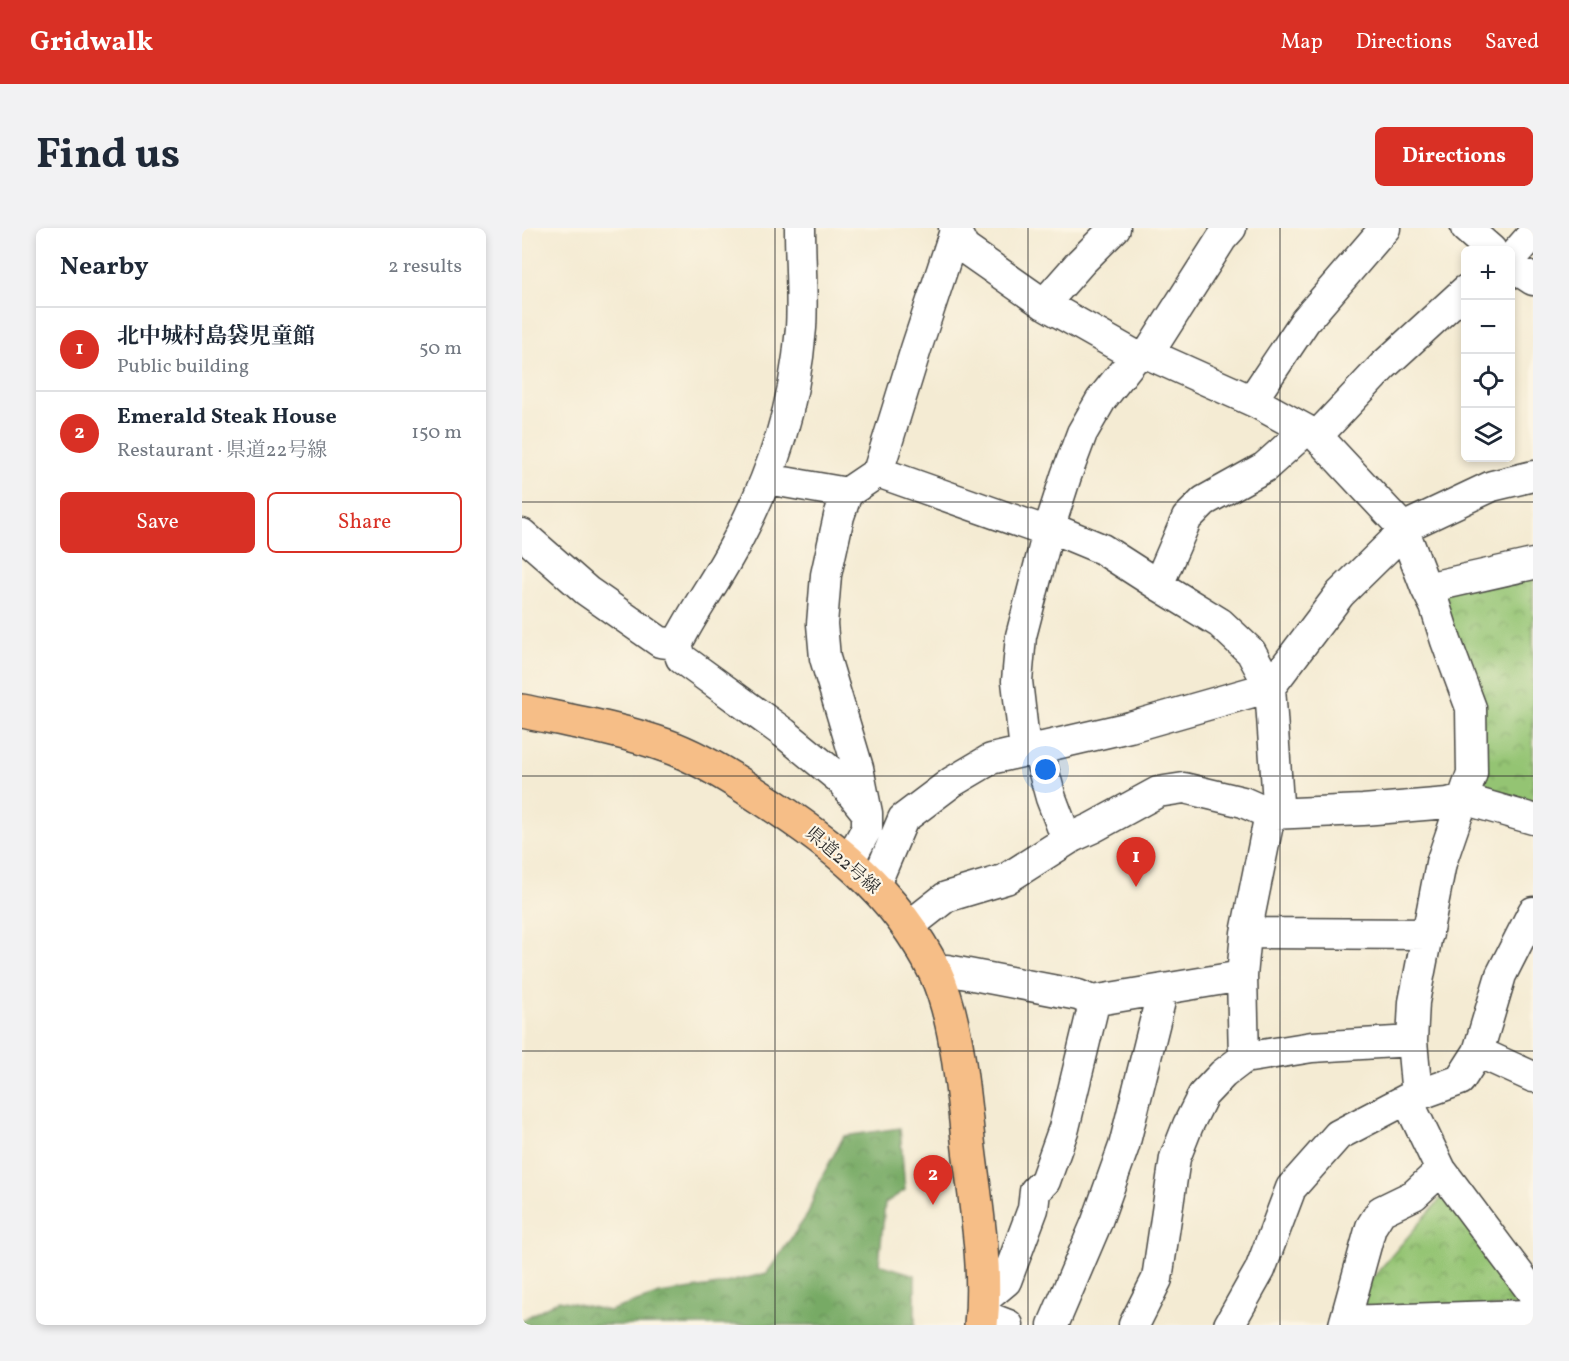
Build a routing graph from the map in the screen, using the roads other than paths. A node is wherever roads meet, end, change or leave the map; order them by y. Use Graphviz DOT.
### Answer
graph roads {
  1 [pos="800,228"];
  2 [pos="955,228"];
  3 [pos="1115,228"];
  4 [pos="1231,228"];
  5 [pos="1385,228"];
  6 [pos="1466,228"];
  7 [pos="1533,234"];
  8 [pos="1486,246"];
  9 [pos="1515,254"];
  10 [pos="1515,268"];
  11 [pos="1533,280"];
  12 [pos="1461,295"];
  13 [pos="1044,304"];
  14 [pos="1142,355"];
  15 [pos="1251,400"];
  16 [pos="1311,433"];
  17 [pos="878,472"];
  18 [pos="1533,476"];
  19 [pos="767,478"];
  20 [pos="847,493"];
  21 [pos="1403,528"];
  22 [pos="1048,532"];
  23 [pos="522,534"];
  24 [pos="1533,564"];
  25 [pos="1158,585"];
  26 [pos="1426,588"];
  27 [pos="677,644"];
  28 [pos="1270,687"];
  29 [pos="522,711"];
  30 [pos="1031,749"];
  31 [pos="1463,799"];
  32 [pos="867,813"];
  33 [pos="1270,814"];
  34 [pos="1533,819"];
  35 [pos="1067,840"];
  36 [pos="849,861"];
  37 [pos="875,885"];
  38 [pos="1533,912"];
  39 [pos="909,926"];
  40 [pos="1246,933"];
  41 [pos="1428,933"];
  42 [pos="935,973"];
  43 [pos="1242,976"];
  44 [pos="1163,989"];
  45 [pos="1092,1001"];
  46 [pos="1412,1041"];
  47 [pos="1478,1052"];
  48 [pos="1244,1058"];
  49 [pos="1533,1077"];
  50 [pos="1412,1097"];
  51 [pos="1441,1170"];
  52 [pos="1533,1293"];
  53 [pos="1533,1312"];
  54 [pos="988,1317"];
  55 [pos="1344,1323"];
  56 [pos="1053,1325"];
  57 [pos="1134,1325"];
  58 [pos="1229,1325"];
  1 -- 19 [label="street"];
  2 -- 13 [label="street"];
  2 -- 17 [label="street"];
  3 -- 13 [label="street"];
  4 -- 14 [label="street"];
  5 -- 15 [label="street"];
  6 -- 8 [label="street"];
  7 -- 9 [label="street"];
  10 -- 11 [label="street"];
  12 -- 16 [label="street"];
  13 -- 14 [label="street"];
  14 -- 15 [label="street"];
  14 -- 22 [label="street"];
  15 -- 16 [label="street"];
  16 -- 21 [label="street"];
  16 -- 25 [label="street"];
  17 -- 20 [label="street"];
  17 -- 22 [label="street"];
  18 -- 21 [label="street"];
  19 -- 20 [label="street"];
  19 -- 27 [label="street"];
  20 -- 32 [label="street"];
  21 -- 26 [label="street"];
  21 -- 28 [label="street"];
  22 -- 25 [label="street"];
  22 -- 30 [label="street"];
  23 -- 27 [label="street"];
  24 -- 26 [label="street"];
  25 -- 28 [label="street"];
  26 -- 31 [label="street"];
  27 -- 32 [label="street"];
  28 -- 30 [label="street"];
  28 -- 33 [label="street"];
  29 -- 36 [label="main road, 県道22号線"];
  30 -- 35 [label="street"];
  30 -- 37 [label="street"];
  31 -- 33 [label="street"];
  31 -- 34 [label="street"];
  31 -- 41 [label="street"];
  32 -- 36 [label="street"];
  33 -- 35 [label="street"];
  33 -- 40 [label="street"];
  35 -- 39 [label="street"];
  36 -- 37 [label="main road, 県道22号線"];
  37 -- 39 [label="main road, 県道22号線"];
  38 -- 47 [label="street"];
  39 -- 42 [label="main road, 県道22号線"];
  40 -- 41 [label="street"];
  40 -- 43 [label="street"];
  41 -- 46 [label="street"];
  42 -- 45 [label="street"];
  42 -- 54 [label="main road, 県道22号線"];
  43 -- 44 [label="street"];
  43 -- 48 [label="street"];
  44 -- 45 [label="street"];
  44 -- 56 [label="street"];
  45 -- 54 [label="street"];
  46 -- 48 [label="street"];
  46 -- 50 [label="street"];
  47 -- 49 [label="street"];
  47 -- 50 [label="street"];
  48 -- 57 [label="street"];
  50 -- 51 [label="street"];
  50 -- 58 [label="street"];
  51 -- 52 [label="street"];
  51 -- 55 [label="street"];
  53 -- 55 [label="street"];
}
